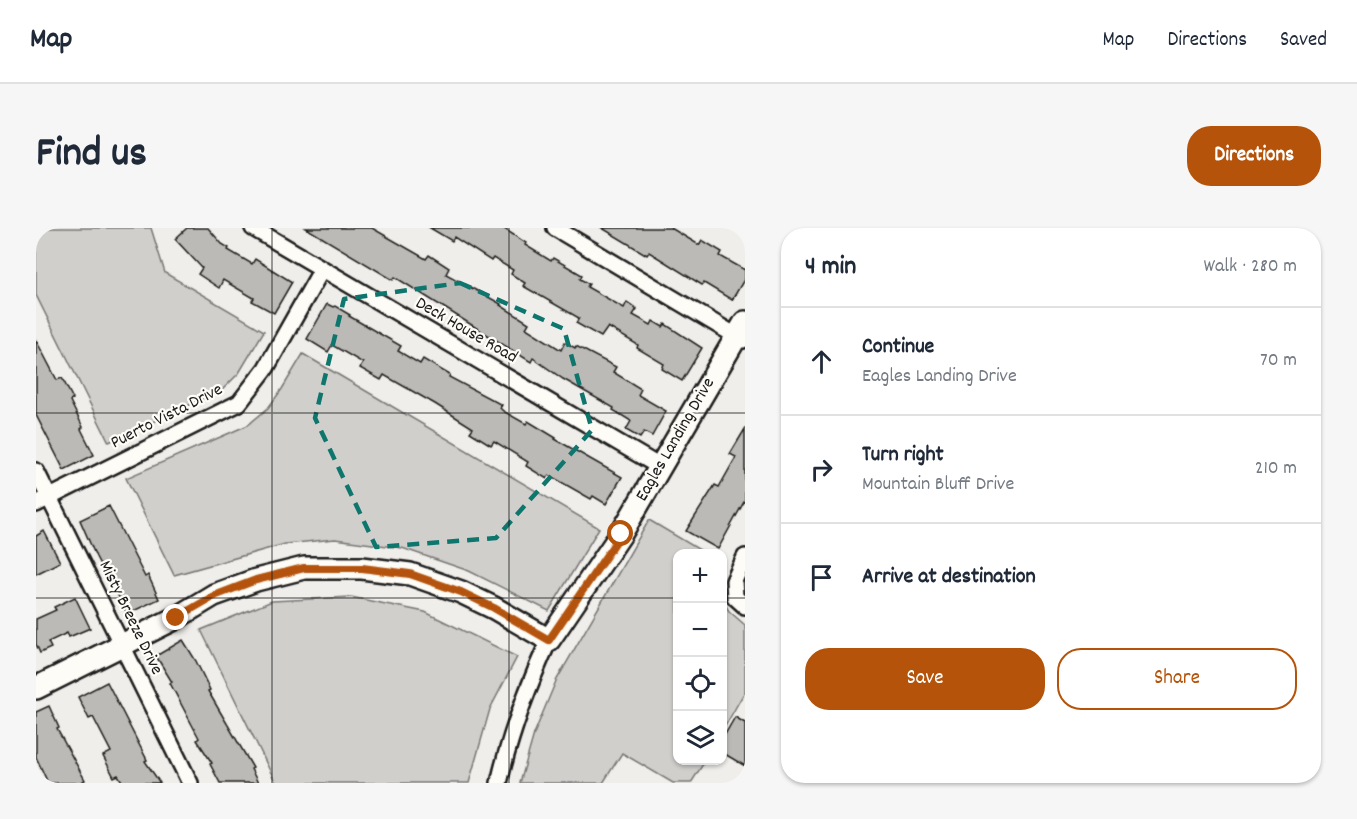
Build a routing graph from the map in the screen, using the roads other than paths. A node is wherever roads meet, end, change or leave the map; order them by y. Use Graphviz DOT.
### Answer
graph roads {
  1 [pos="253,228"];
  2 [pos="555,228"];
  3 [pos="322,269"];
  4 [pos="742,333"];
  5 [pos="660,467"];
  6 [pos="36,471"];
  7 [pos="43,501"];
  8 [pos="745,557"];
  9 [pos="745,606"];
  10 [pos="549,640"];
  11 [pos="121,646"];
  12 [pos="36,688"];
  13 [pos="190,783"];
  14 [pos="500,783"];
  1 -- 3 [label="street, Deck House Road"];
  2 -- 4 [label="street"];
  3 -- 5 [label="street, Deck House Road"];
  3 -- 7 [label="street, Puerto Vista Drive"];
  4 -- 5 [label="street, Eagles Landing Drive"];
  5 -- 10 [label="street, Eagles Landing Drive"];
  6 -- 7 [label="street, Misty Breeze Drive"];
  7 -- 11 [label="street, Misty Breeze Drive"];
  8 -- 9 [label="street"];
  10 -- 11 [label="street"];
  10 -- 14 [label="street, Eagles Landing Drive"];
  11 -- 12 [label="street"];
  11 -- 13 [label="street, Misty Breeze Drive"];
}
